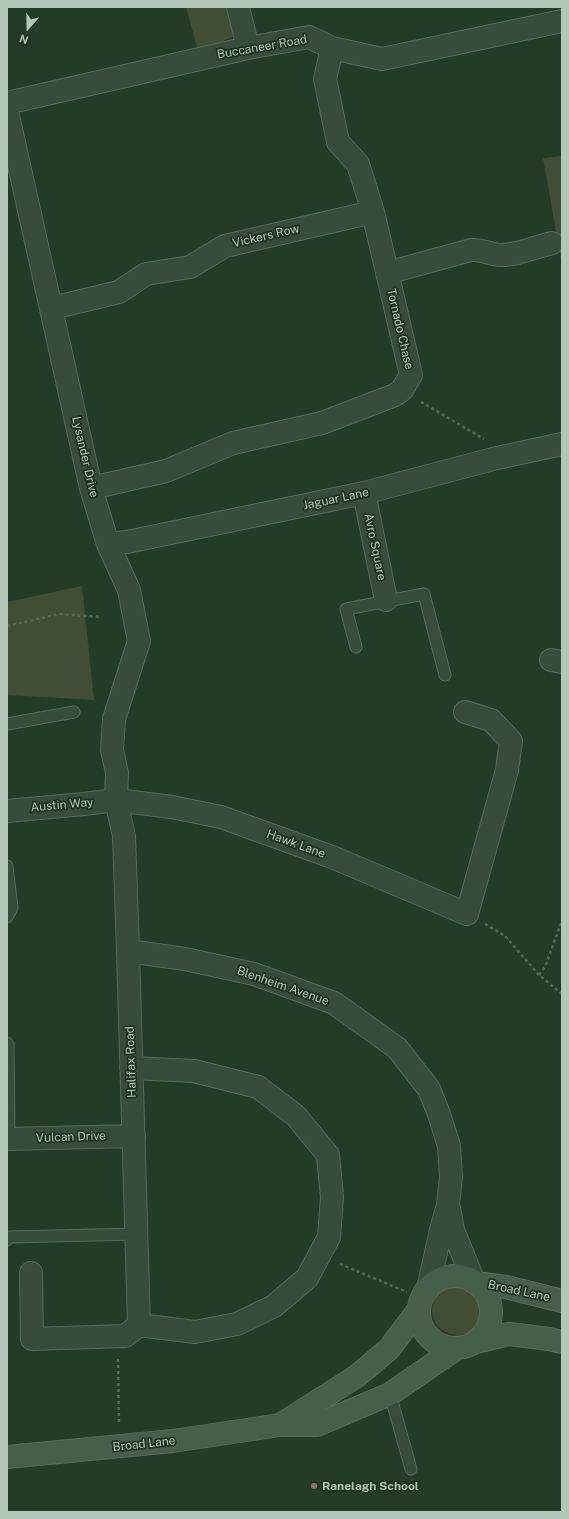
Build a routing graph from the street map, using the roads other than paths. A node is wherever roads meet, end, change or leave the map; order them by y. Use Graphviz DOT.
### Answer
graph roads {
  1 [pos="238,7"];
  2 [pos="562,21"];
  3 [pos="248,48"];
  4 [pos="332,48"];
  5 [pos="7,103"];
  6 [pos="7,111"];
  7 [pos="373,212"];
  8 [pos="552,243"];
  9 [pos="387,272"];
  10 [pos="52,308"];
  11 [pos="562,444"];
  12 [pos="91,488"];
  13 [pos="364,493"];
  14 [pos="108,544"];
  15 [pos="386,600"];
  16 [pos="356,646"];
  17 [pos="445,675"];
  18 [pos="74,712"];
  19 [pos="465,712"];
  20 [pos="7,724"];
  21 [pos="116,800"];
  22 [pos="7,810"];
  23 [pos="8,866"];
  24 [pos="7,917"];
  25 [pos="128,951"];
  26 [pos="7,1043"];
  27 [pos="131,1068"];
  28 [pos="134,1136"];
  29 [pos="8,1139"];
  30 [pos="448,1204"];
  31 [pos="136,1234"];
  32 [pos="7,1240"];
  33 [pos="30,1273"];
  34 [pos="475,1282"];
  35 [pos="423,1299"];
  36 [pos="562,1301"];
  37 [pos="139,1325"];
  38 [pos="562,1342"];
  39 [pos="466,1345"];
  40 [pos="390,1394"];
  41 [pos="280,1425"];
  42 [pos="7,1457"];
  43 [pos="411,1469"];
  1 -- 3 [label="street"];
  2 -- 4 [label="street, Buccaneer Road"];
  3 -- 4 [label="street, Buccaneer Road"];
  3 -- 5 [label="street, Buccaneer Road"];
  4 -- 7 [label="street, Tornado Chase"];
  6 -- 10 [label="street, Lysander Drive"];
  7 -- 9 [label="street, Tornado Chase"];
  7 -- 10 [label="street, Vickers Row"];
  8 -- 9 [label="street"];
  9 -- 12 [label="street, Tornado Chase"];
  10 -- 12 [label="street, Lysander Drive"];
  11 -- 13 [label="street, Jaguar Lane"];
  12 -- 14 [label="street, Lysander Drive"];
  13 -- 14 [label="street, Jaguar Lane"];
  13 -- 15 [label="street, Avro Square"];
  14 -- 21 [label="street, Lysander Drive"];
  15 -- 16 [label="lane"];
  15 -- 17 [label="lane"];
  18 -- 20 [label="lane"];
  19 -- 21 [label="street, Hawk Lane"];
  21 -- 22 [label="street, Austin Way"];
  21 -- 25 [label="street, Halifax Road"];
  23 -- 24 [label="lane"];
  25 -- 27 [label="street, Halifax Road"];
  25 -- 30 [label="street, Blenheim Avenue"];
  26 -- 29 [label="lane"];
  27 -- 28 [label="street, Halifax Road"];
  27 -- 37 [label="street"];
  28 -- 29 [label="street, Vulcan Drive"];
  28 -- 31 [label="street, Halifax Road"];
  30 -- 34 [label="street, Blenheim Avenue"];
  30 -- 35 [label="street, Blenheim Avenue"];
  31 -- 32 [label="lane"];
  31 -- 37 [label="street, Halifax Road"];
  33 -- 37 [label="street"];
  34 -- 35 [label="street"];
  34 -- 36 [label="street, Broad Lane"];
  34 -- 39 [label="street"];
  35 -- 39 [label="street"];
  35 -- 41 [label="street, Broad Lane"];
  38 -- 39 [label="street, Broad Lane"];
  39 -- 40 [label="street, Broad Lane"];
  40 -- 41 [label="street, Broad Lane"];
  40 -- 43 [label="lane"];
  41 -- 42 [label="street, Broad Lane"];
}
